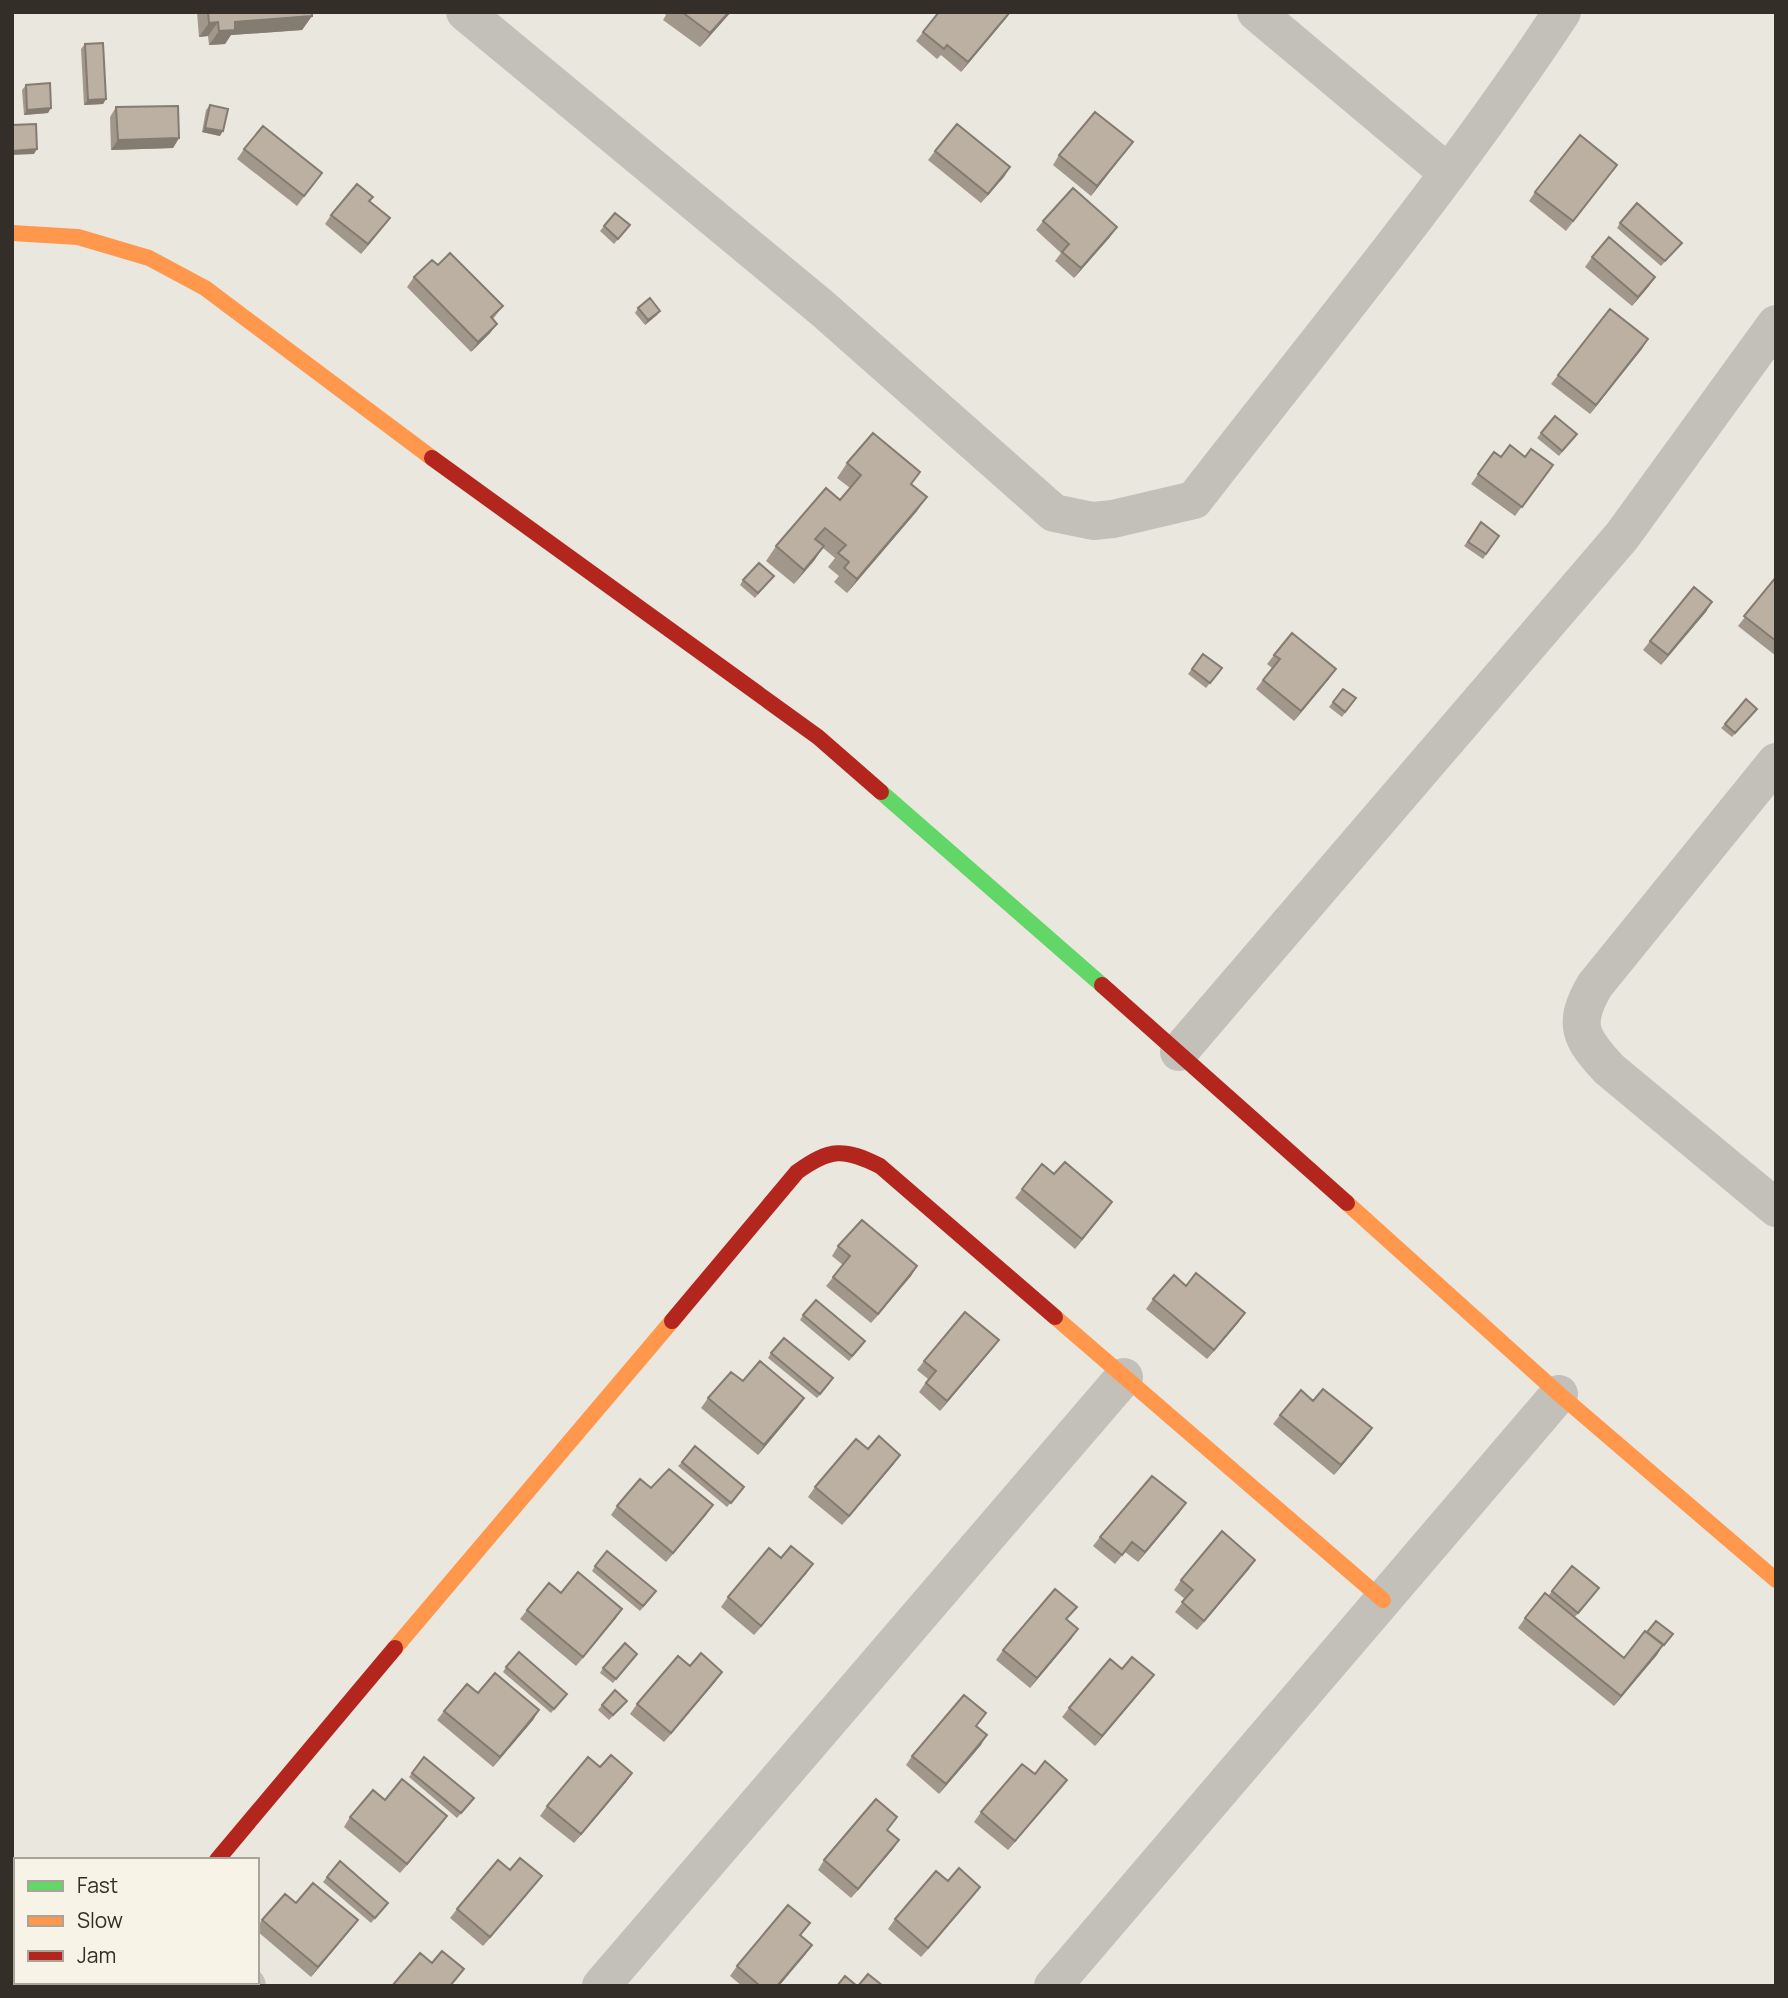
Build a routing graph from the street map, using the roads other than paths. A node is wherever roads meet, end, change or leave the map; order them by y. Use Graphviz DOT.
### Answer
graph roads {
  1 [pos="1256,12"];
  2 [pos="1562,12"];
  3 [pos="465,13"];
  4 [pos="1448,173"];
  5 [pos="12,233"];
  6 [pos="1776,324"];
  7 [pos="1776,762"];
  8 [pos="1179,1052"];
  9 [pos="1776,1208"];
  10 [pos="1124,1377"];
  11 [pos="1559,1394"];
  12 [pos="1776,1580"];
  13 [pos="1383,1600"];
  14 [pos="219,1858"];
  15 [pos="601,1986"];
  16 [pos="1053,1986"];
  1 -- 4 [label="street"];
  2 -- 4 [label="street"];
  3 -- 4 [label="street"];
  5 -- 8 [label="street"];
  6 -- 8 [label="street"];
  7 -- 9 [label="street"];
  8 -- 11 [label="street"];
  10 -- 13 [label="street"];
  10 -- 14 [label="street"];
  10 -- 15 [label="street"];
  11 -- 12 [label="street"];
  11 -- 13 [label="street"];
  13 -- 16 [label="street"];
}
